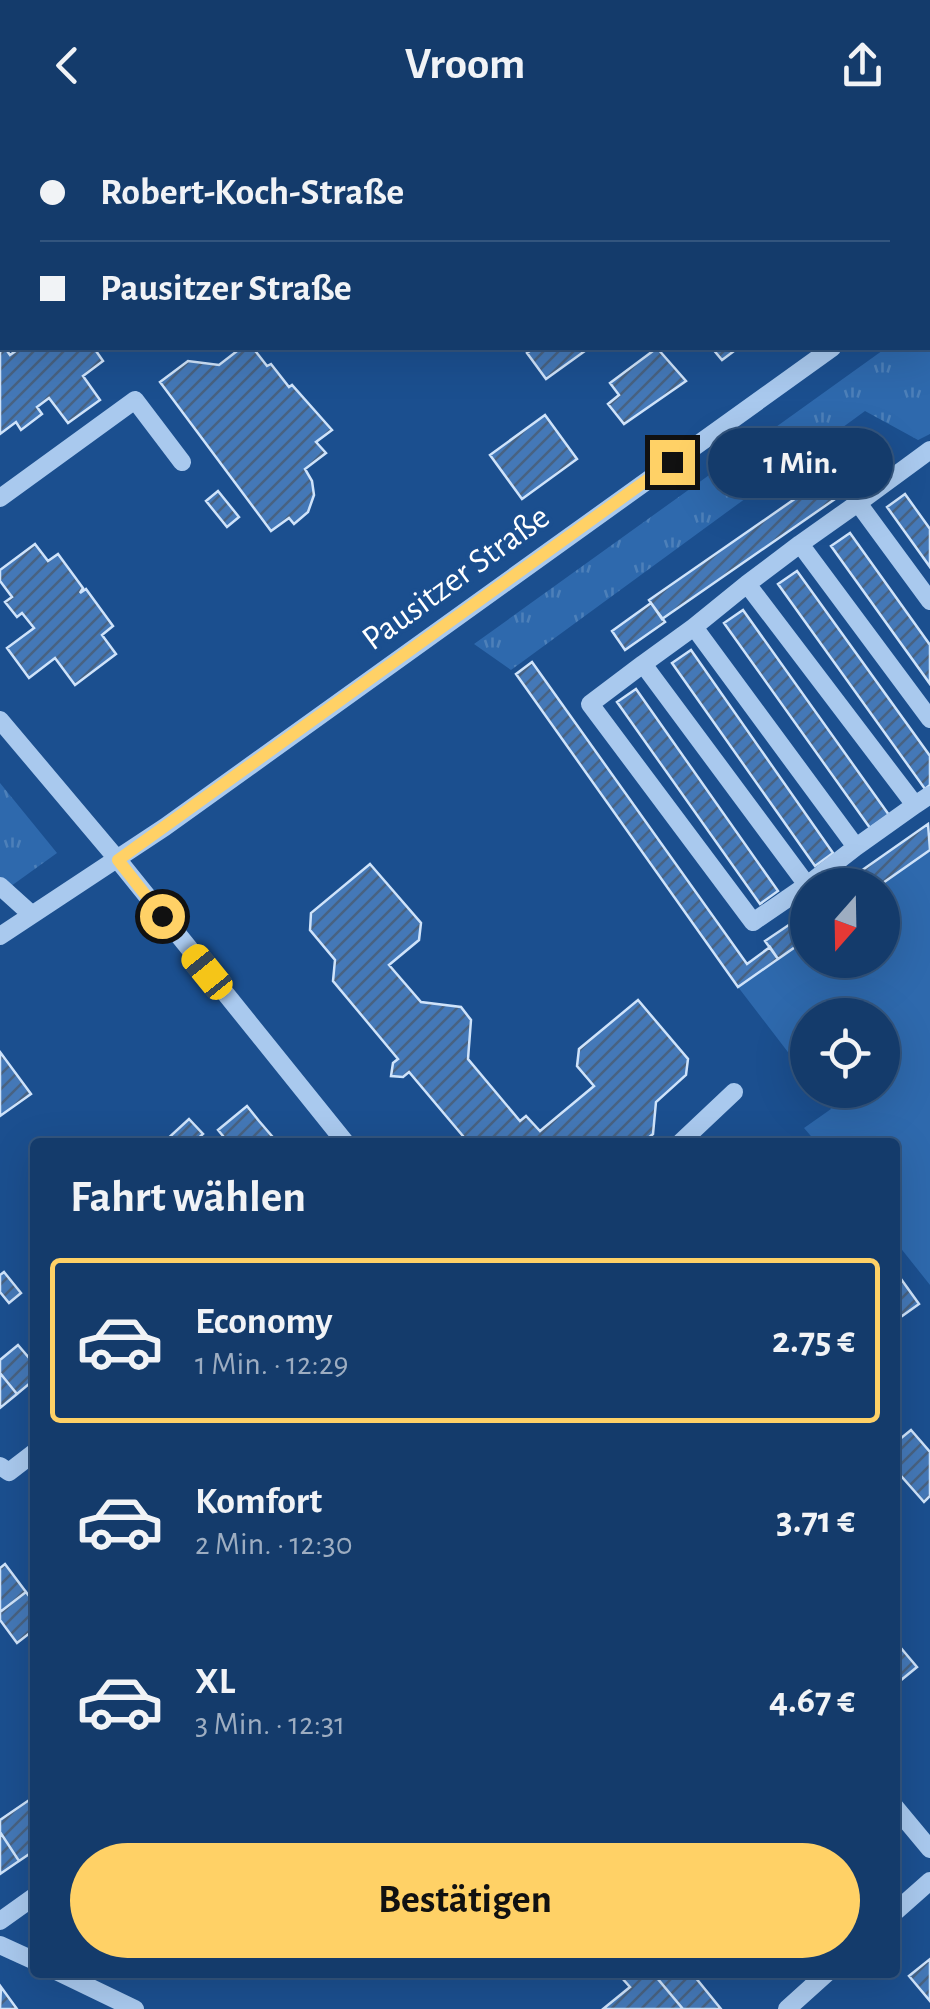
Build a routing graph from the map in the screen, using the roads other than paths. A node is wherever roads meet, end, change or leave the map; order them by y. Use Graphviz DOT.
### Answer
graph roads {
  1 [pos="829,350"];
  2 [pos="930,450"];
  3 [pos="182,462"];
  4 [pos="0,498"];
  5 [pos="858,503"];
  6 [pos="800,544"];
  7 [pos="747,584"];
  8 [pos="930,601"];
  9 [pos="694,627"];
  10 [pos="643,664"];
  11 [pos="930,719"];
  12 [pos="0,720"];
  13 [pos="923,800"];
  14 [pos="856,846"];
  15 [pos="118,860"];
  16 [pos="794,868"];
  17 [pos="828,868"];
  18 [pos="0,886"];
  19 [pos="790,897"];
  20 [pos="31,914"];
  21 [pos="0,936"];
  22 [pos="734,1092"];
  23 [pos="342,1138"];
  24 [pos="686,1138"];
  25 [pos="30,1455"];
  26 [pos="5,1469"];
  27 [pos="900,1813"];
  28 [pos="930,1850"];
  29 [pos="930,1880"];
  30 [pos="30,1899"];
  31 [pos="900,1907"];
  32 [pos="0,1920"];
  33 [pos="0,1945"];
  34 [pos="30,1959"];
  35 [pos="70,1978"];
  36 [pos="821,1978"];
  37 [pos="135,2009"];
  38 [pos="787,2009"];
  1 -- 15 [label="street, Pausitzer Straße"];
  2 -- 5 [label="street"];
  3 -- 4 [label="street"];
  5 -- 6 [label="street"];
  5 -- 8 [label="street"];
  6 -- 7 [label="street"];
  6 -- 11 [label="street"];
  7 -- 9 [label="street"];
  7 -- 13 [label="street"];
  9 -- 10 [label="street"];
  9 -- 14 [label="street"];
  10 -- 16 [label="street"];
  10 -- 19 [label="street"];
  12 -- 15 [label="street"];
  13 -- 14 [label="street"];
  14 -- 17 [label="street"];
  15 -- 20 [label="street, Pausitzer Straße"];
  15 -- 23 [label="street"];
  18 -- 20 [label="street"];
  20 -- 21 [label="street, Pausitzer Straße"];
  22 -- 24 [label="street"];
  25 -- 26 [label="street"];
  27 -- 28 [label="street"];
  29 -- 31 [label="street"];
  30 -- 32 [label="street"];
  33 -- 34 [label="street"];
  35 -- 37 [label="street"];
  36 -- 38 [label="street"];
}
